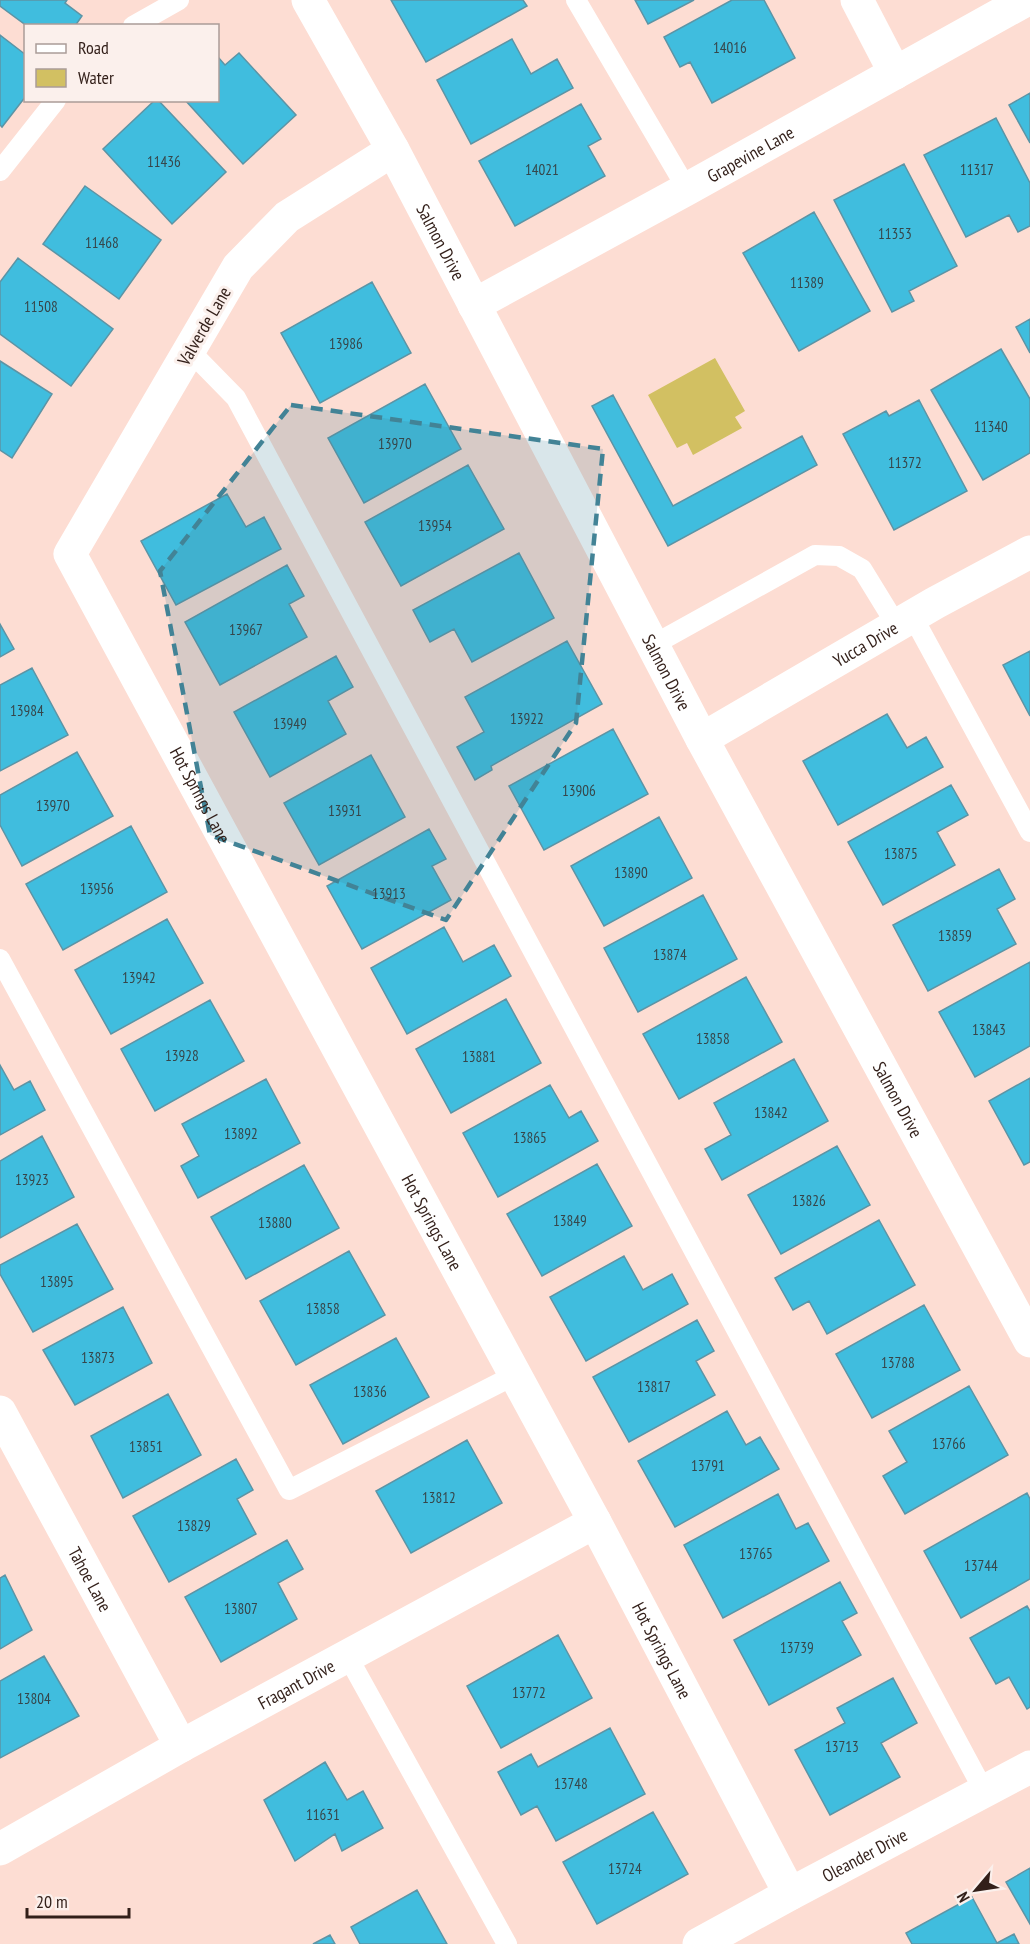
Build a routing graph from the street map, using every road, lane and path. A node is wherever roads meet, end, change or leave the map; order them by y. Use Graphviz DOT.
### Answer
graph roads {
  1 [pos="179,0"];
  2 [pos="308,0"];
  3 [pos="576,0"];
  4 [pos="857,0"];
  5 [pos="1026,0"];
  6 [pos="137,24"];
  7 [pos="895,73"];
  8 [pos="54,102"];
  9 [pos="393,150"];
  10 [pos="0,171"];
  11 [pos="687,189"];
  12 [pos="474,304"];
  13 [pos="190,351"];
  14 [pos="1030,552"];
  15 [pos="70,554"];
  16 [pos="905,622"];
  17 [pos="653,645"];
  18 [pos="702,739"];
  19 [pos="1030,832"];
  20 [pos="0,959"];
  21 [pos="1030,1341"];
  22 [pos="515,1376"];
  23 [pos="0,1412"];
  24 [pos="596,1522"];
  25 [pos="348,1657"];
  26 [pos="181,1746"];
  27 [pos="1030,1767"];
  28 [pos="984,1791"];
  29 [pos="0,1849"];
  30 [pos="790,1893"];
  31 [pos="507,1944"];
  32 [pos="699,1944"];
  1 -- 6 [label="lane"];
  2 -- 9 [label="street, Salmon Drive"];
  3 -- 11 [label="lane"];
  4 -- 7 [label="street"];
  5 -- 7 [label="street, Grapevine Lane"];
  7 -- 11 [label="street, Grapevine Lane"];
  8 -- 10 [label="lane"];
  9 -- 12 [label="street, Salmon Drive"];
  9 -- 13 [label="street, Valverde Lane"];
  11 -- 12 [label="street, Grapevine Lane"];
  12 -- 17 [label="street, Salmon Drive"];
  13 -- 15 [label="street, Valverde Lane"];
  13 -- 28 [label="lane"];
  14 -- 16 [label="street, Yucca Drive"];
  15 -- 22 [label="street, Hot Springs Lane"];
  16 -- 17 [label="lane"];
  16 -- 18 [label="street, Yucca Drive"];
  16 -- 19 [label="lane"];
  17 -- 18 [label="street, Salmon Drive"];
  18 -- 21 [label="street, Salmon Drive"];
  20 -- 22 [label="lane"];
  22 -- 24 [label="street, Hot Springs Lane"];
  23 -- 26 [label="street, Tahoe Lane"];
  24 -- 25 [label="street, Fragant Drive"];
  24 -- 30 [label="street, Hot Springs Lane"];
  25 -- 26 [label="street, Fragant Drive"];
  25 -- 31 [label="lane"];
  26 -- 29 [label="street, Fragant Drive"];
  27 -- 28 [label="street, Oleander Drive"];
  28 -- 30 [label="street, Oleander Drive"];
  30 -- 32 [label="street, Oleander Drive"];
}
